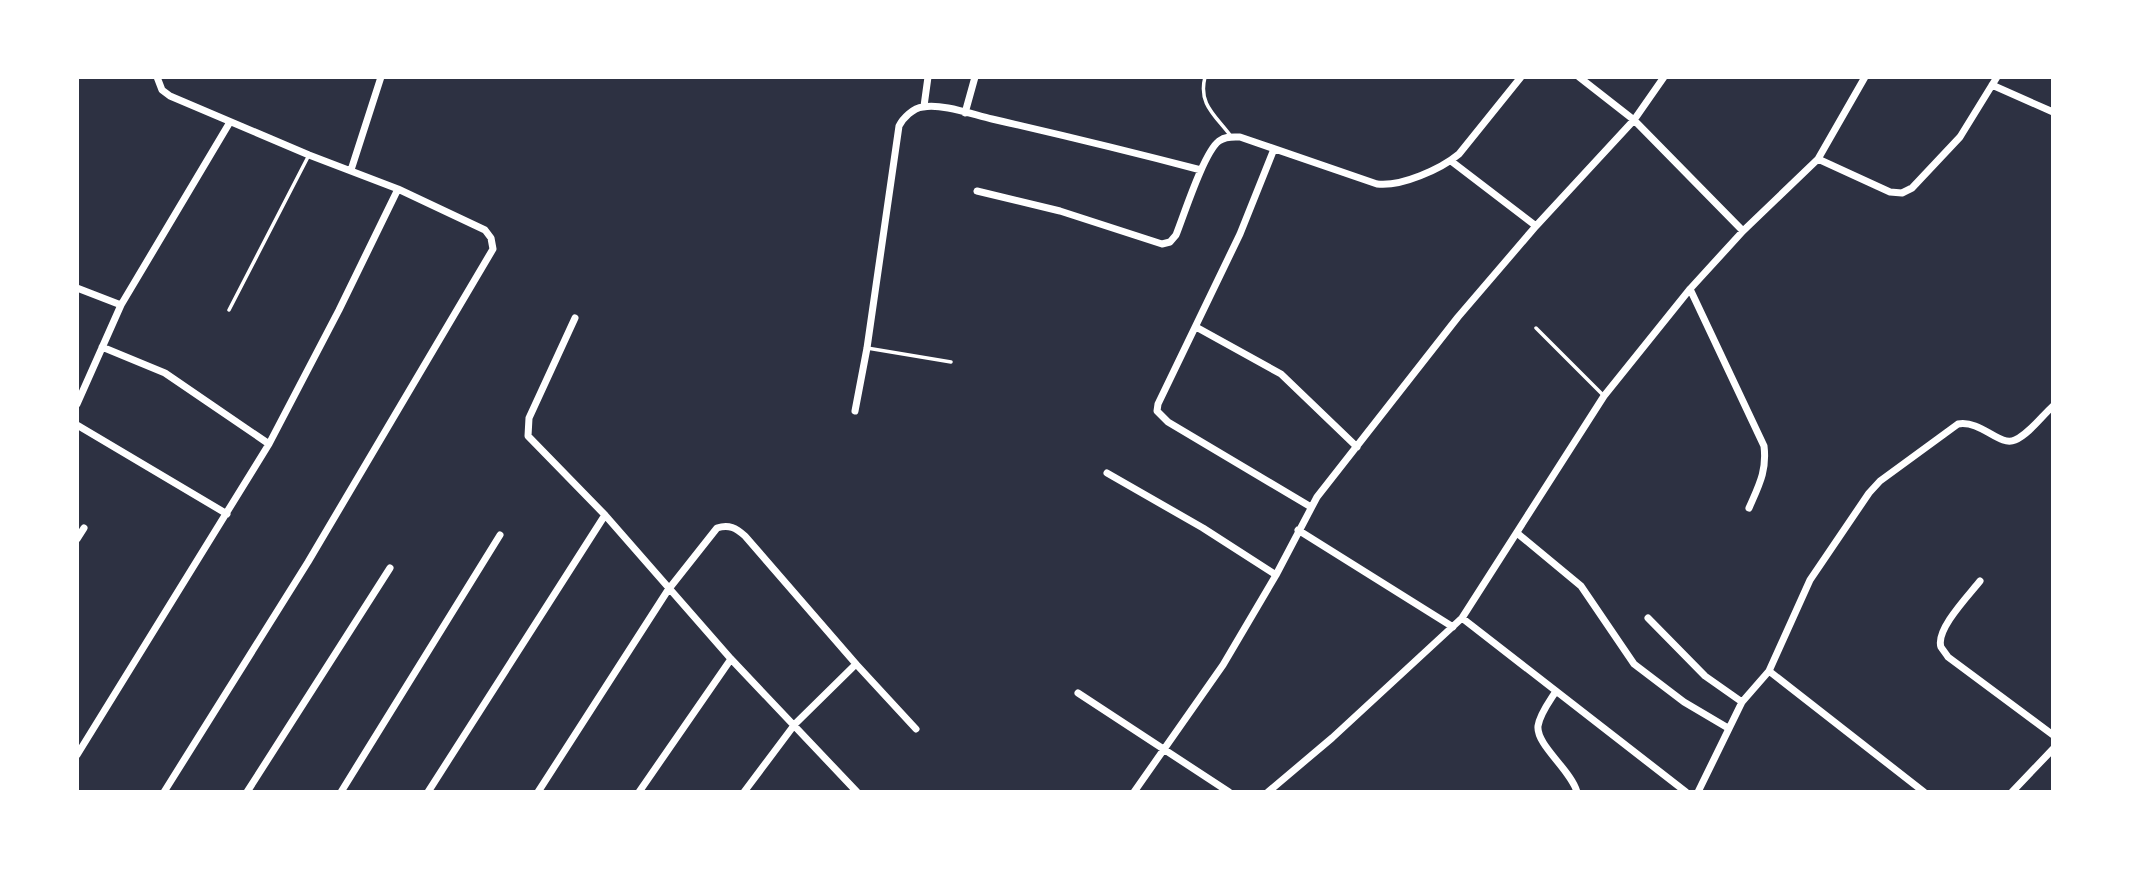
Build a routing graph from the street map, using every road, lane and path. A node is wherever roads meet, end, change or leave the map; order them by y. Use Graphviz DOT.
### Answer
graph roads {
  1 [pos="158,77"];
  2 [pos="381,77"];
  3 [pos="928,77"];
  4 [pos="975,77"];
  5 [pos="1205,77"];
  6 [pos="1521,77"];
  7 [pos="1579,77"];
  8 [pos="1664,77"];
  9 [pos="1865,77"];
  10 [pos="1997,77"];
  11 [pos="1992,85"];
  12 [pos="924,106"];
  13 [pos="2053,112"];
  14 [pos="965,113"];
  15 [pos="1634,120"];
  16 [pos="230,122"];
  17 [pos="1231,137"];
  18 [pos="1274,149"];
  19 [pos="309,155"];
  20 [pos="1818,159"];
  21 [pos="1451,161"];
  22 [pos="351,170"];
  23 [pos="1201,170"];
  24 [pos="398,188"];
  25 [pos="977,191"];
  26 [pos="1536,226"];
  27 [pos="1743,231"];
  28 [pos="77,288"];
  29 [pos="1690,289"];
  30 [pos="121,305"];
  31 [pos="229,310"];
  32 [pos="575,318"];
  33 [pos="1196,327"];
  34 [pos="1536,328"];
  35 [pos="102,347"];
  36 [pos="867,348"];
  37 [pos="951,362"];
  38 [pos="1604,396"];
  39 [pos="77,404"];
  40 [pos="2053,406"];
  41 [pos="855,411"];
  42 [pos="77,425"];
  43 [pos="269,444"];
  44 [pos="1357,447"];
  45 [pos="1107,473"];
  46 [pos="1311,507"];
  47 [pos="1749,508"];
  48 [pos="227,514"];
  49 [pos="605,515"];
  50 [pos="84,528"];
  51 [pos="1298,530"];
  52 [pos="1517,533"];
  53 [pos="500,535"];
  54 [pos="77,539"];
  55 [pos="390,568"];
  56 [pos="1276,575"];
  57 [pos="1979,580"];
  58 [pos="668,590"];
  59 [pos="1462,618"];
  60 [pos="1648,618"];
  61 [pos="1453,627"];
  62 [pos="731,659"];
  63 [pos="856,664"];
  64 [pos="1769,671"];
  65 [pos="1556,691"];
  66 [pos="1078,693"];
  67 [pos="1742,702"];
  68 [pos="795,724"];
  69 [pos="1728,728"];
  70 [pos="916,729"];
  71 [pos="2053,735"];
  72 [pos="1165,748"];
  73 [pos="2053,749"];
  74 [pos="77,755"];
  75 [pos="164,792"];
  76 [pos="247,792"];
  77 [pos="341,792"];
  78 [pos="428,792"];
  79 [pos="538,792"];
  80 [pos="639,792"];
  81 [pos="744,792"];
  82 [pos="857,792"];
  83 [pos="1134,792"];
  84 [pos="1229,792"];
  85 [pos="1268,792"];
  86 [pos="1577,792"];
  87 [pos="1686,792"];
  88 [pos="1698,792"];
  89 [pos="1924,792"];
  90 [pos="2012,792"];
  1 -- 16 [label="street"];
  2 -- 22 [label="street"];
  3 -- 12 [label="street"];
  4 -- 14 [label="street"];
  5 -- 17 [label="lane"];
  6 -- 21 [label="street"];
  7 -- 15 [label="street"];
  8 -- 15 [label="street"];
  9 -- 20 [label="street"];
  10 -- 11 [label="street"];
  11 -- 13 [label="street"];
  11 -- 20 [label="street"];
  12 -- 14 [label="street"];
  12 -- 36 [label="street"];
  14 -- 23 [label="street"];
  15 -- 26 [label="street"];
  15 -- 27 [label="street"];
  16 -- 19 [label="street"];
  16 -- 30 [label="street"];
  17 -- 18 [label="street"];
  17 -- 23 [label="street"];
  18 -- 21 [label="street"];
  18 -- 33 [label="street"];
  19 -- 22 [label="street"];
  19 -- 31 [label="lane"];
  20 -- 27 [label="street"];
  21 -- 26 [label="street"];
  22 -- 24 [label="street"];
  23 -- 25 [label="street"];
  24 -- 43 [label="street"];
  24 -- 75 [label="street"];
  26 -- 44 [label="street"];
  27 -- 29 [label="street"];
  28 -- 30 [label="street"];
  29 -- 38 [label="street"];
  29 -- 47 [label="street"];
  30 -- 35 [label="street"];
  32 -- 49 [label="street"];
  33 -- 44 [label="street"];
  33 -- 46 [label="street"];
  34 -- 38 [label="lane"];
  35 -- 39 [label="street"];
  35 -- 43 [label="street"];
  36 -- 37 [label="lane"];
  36 -- 41 [label="street"];
  38 -- 52 [label="street"];
  40 -- 64 [label="street"];
  42 -- 48 [label="street"];
  43 -- 48 [label="street"];
  44 -- 46 [label="street"];
  45 -- 56 [label="street"];
  46 -- 51 [label="street"];
  48 -- 74 [label="street"];
  49 -- 58 [label="street"];
  49 -- 78 [label="street"];
  50 -- 54 [label="street"];
  51 -- 56 [label="street"];
  51 -- 61 [label="street"];
  52 -- 59 [label="street"];
  52 -- 69 [label="street"];
  53 -- 77 [label="street"];
  55 -- 76 [label="street"];
  56 -- 72 [label="street"];
  57 -- 71 [label="street"];
  58 -- 62 [label="street"];
  58 -- 63 [label="street"];
  58 -- 79 [label="street"];
  59 -- 61 [label="street"];
  59 -- 65 [label="street"];
  60 -- 67 [label="street"];
  61 -- 85 [label="street"];
  62 -- 68 [label="street"];
  62 -- 80 [label="street"];
  63 -- 68 [label="street"];
  63 -- 70 [label="street"];
  64 -- 67 [label="street"];
  64 -- 89 [label="street"];
  65 -- 86 [label="street"];
  65 -- 87 [label="street"];
  66 -- 72 [label="street"];
  67 -- 69 [label="street"];
  68 -- 81 [label="street"];
  68 -- 82 [label="street"];
  69 -- 88 [label="street"];
  72 -- 83 [label="street"];
  72 -- 84 [label="street"];
  73 -- 90 [label="street"];
}
